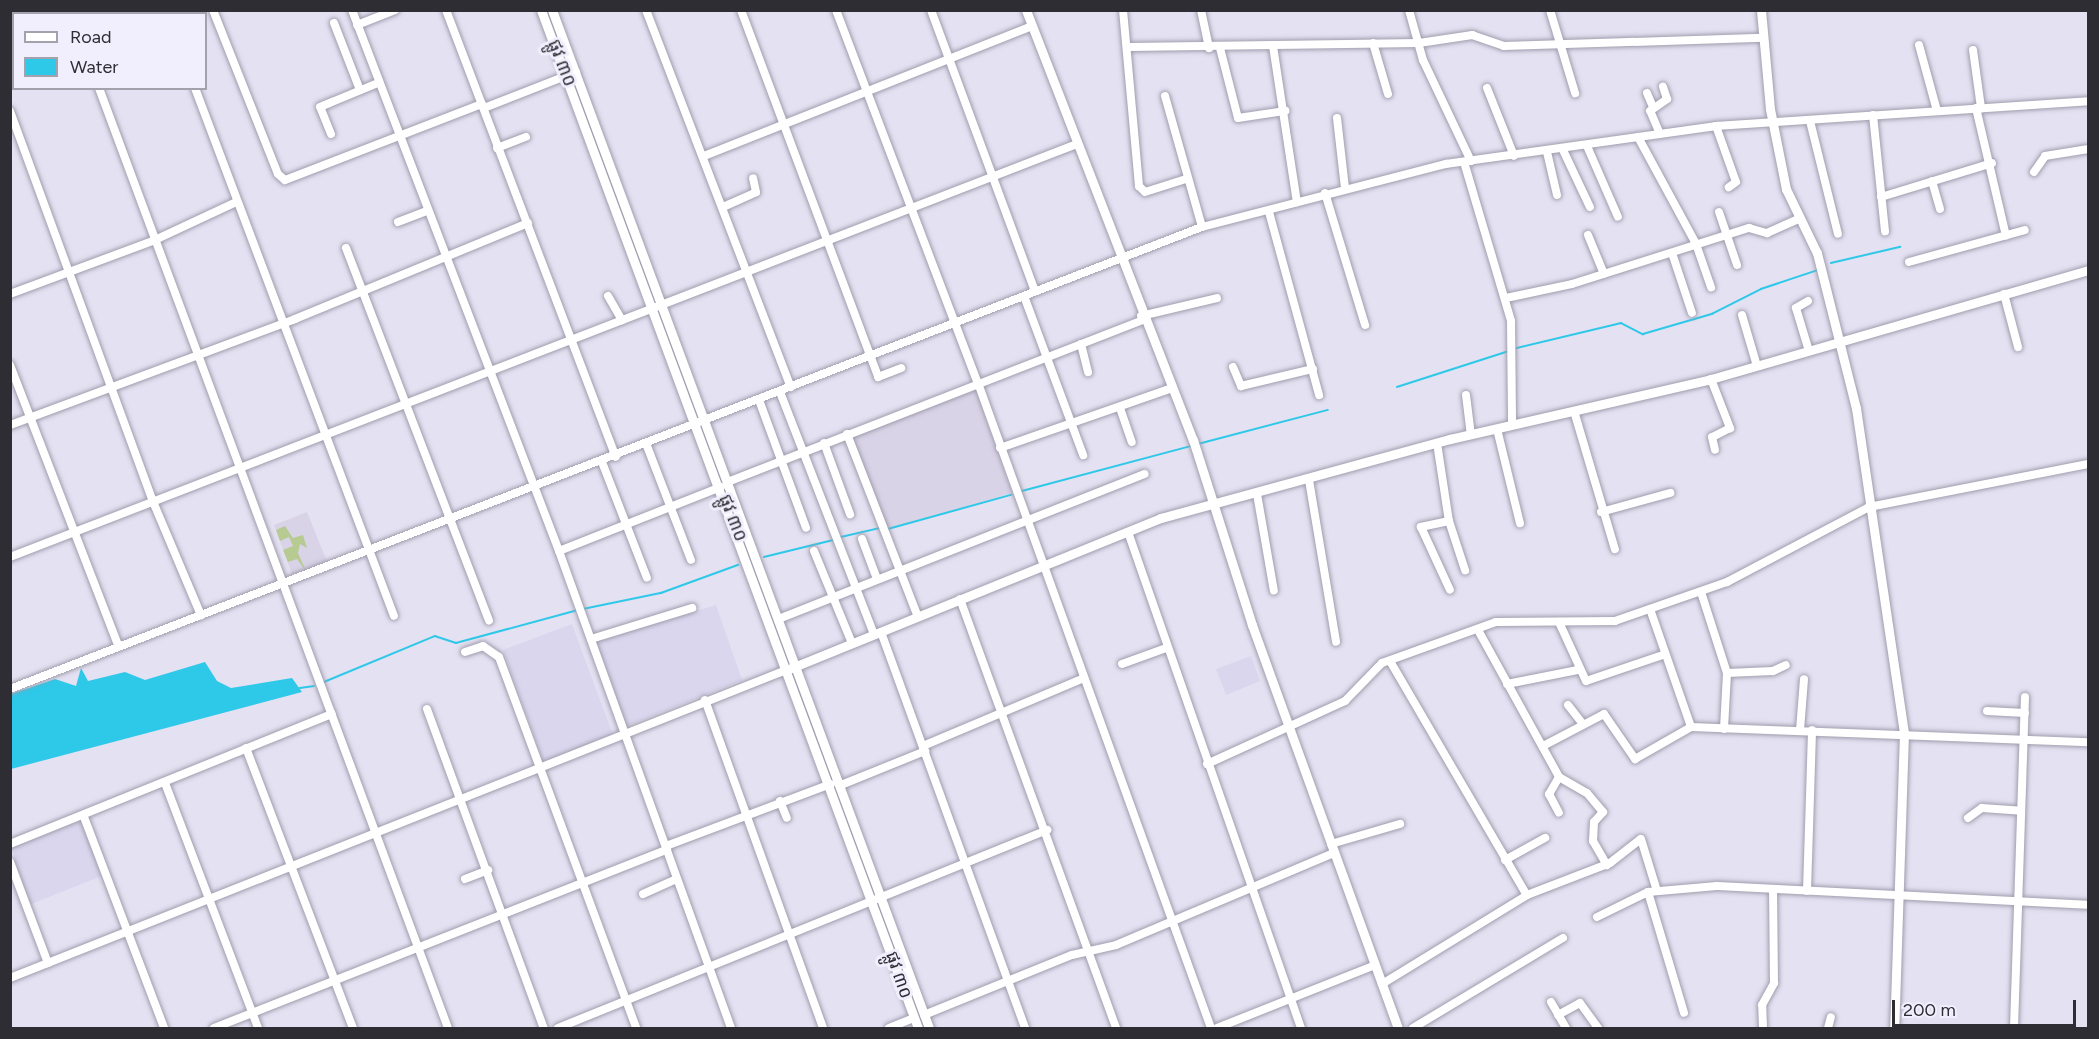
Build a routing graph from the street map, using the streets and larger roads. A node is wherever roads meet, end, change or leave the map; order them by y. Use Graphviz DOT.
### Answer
graph roads {
  1 [pos="213,10"];
  2 [pos="352,10"];
  3 [pos="395,10"];
  4 [pos="446,10"];
  5 [pos="541,10"];
  6 [pos="552,10"];
  7 [pos="646,10"];
  8 [pos="741,10"];
  9 [pos="836,10"];
  10 [pos="931,10"];
  11 [pos="1026,10"];
  12 [pos="1123,10"];
  13 [pos="1201,10"];
  14 [pos="1408,10"];
  15 [pos="1550,10"];
  16 [pos="1761,10"];
  17 [pos="334,23"];
  18 [pos="357,25"];
  19 [pos="1032,26"];
  20 [pos="1763,38"];
  21 [pos="1556,42"];
  22 [pos="1373,43"];
  23 [pos="1419,43"];
  24 [pos="1919,45"];
  25 [pos="1273,46"];
  26 [pos="1129,47"];
  27 [pos="1209,48"];
  28 [pos="1220,48"];
  29 [pos="1973,50"];
  30 [pos="952,61"];
  31 [pos="571,74"];
  32 [pos="378,83"];
  33 [pos="1663,87"];
  34 [pos="1487,88"];
  35 [pos="100,90"];
  36 [pos="196,90"];
  37 [pos="360,90"];
  38 [pos="867,93"];
  39 [pos="1575,93"];
  40 [pos="1647,93"];
  41 [pos="1388,94"];
  42 [pos="1165,96"];
  43 [pos="2088,101"];
  44 [pos="483,106"];
  45 [pos="1653,107"];
  46 [pos="1978,108"];
  47 [pos="10,111"];
  48 [pos="1285,111"];
  49 [pos="1936,111"];
  50 [pos="1873,115"];
  51 [pos="1337,118"];
  52 [pos="1772,119"];
  53 [pos="1810,121"];
  54 [pos="787,124"];
  55 [pos="1716,126"];
  56 [pos="331,134"];
  57 [pos="1660,134"];
  58 [pos="526,137"];
  59 [pos="1638,137"];
  60 [pos="397,138"];
  61 [pos="1077,144"];
  62 [pos="1587,146"];
  63 [pos="497,148"];
  64 [pos="2088,149"];
  65 [pos="1563,150"];
  66 [pos="1547,152"];
  67 [pos="704,156"];
  68 [pos="1514,156"];
  69 [pos="1468,161"];
  70 [pos="1992,163"];
  71 [pos="2034,172"];
  72 [pos="990,176"];
  73 [pos="753,178"];
  74 [pos="1186,179"];
  75 [pos="1932,181"];
  76 [pos="1729,187"];
  77 [pos="1345,188"];
  78 [pos="1325,194"];
  79 [pos="1557,195"];
  80 [pos="1881,197"];
  81 [pos="236,202"];
  82 [pos="1298,202"];
  83 [pos="723,207"];
  84 [pos="1590,207"];
  85 [pos="909,208"];
  86 [pos="1940,209"];
  87 [pos="426,211"];
  88 [pos="1269,212"];
  89 [pos="1719,212"];
  90 [pos="1618,217"];
  91 [pos="1799,219"];
  92 [pos="398,222"];
  93 [pos="528,223"];
  94 [pos="1202,227"];
  95 [pos="2025,230"];
  96 [pos="1885,231"];
  97 [pos="1838,234"];
  98 [pos="1588,235"];
  99 [pos="1728,235"];
  100 [pos="2006,236"];
  101 [pos="830,239"];
  102 [pos="155,240"];
  103 [pos="1695,244"];
  104 [pos="346,248"];
  105 [pos="1672,253"];
  106 [pos="443,255"];
  107 [pos="1119,258"];
  108 [pos="1909,262"];
  109 [pos="1737,265"];
  110 [pos="2088,270"];
  111 [pos="748,271"];
  112 [pos="69,273"];
  113 [pos="1604,274"];
  114 [pos="1711,287"];
  115 [pos="365,291"];
  116 [pos="1035,291"];
  117 [pos="10,294"];
  118 [pos="2004,294"];
  119 [pos="608,296"];
  120 [pos="1024,296"];
  121 [pos="1217,298"];
  122 [pos="1506,298"];
  123 [pos="1808,302"];
  124 [pos="658,306"];
  125 [pos="1692,312"];
  126 [pos="1742,315"];
  127 [pos="1142,318"];
  128 [pos="622,320"];
  129 [pos="283,322"];
  130 [pos="954,324"];
  131 [pos="1365,325"];
  132 [pos="571,343"];
  133 [pos="1837,343"];
  134 [pos="1081,344"];
  135 [pos="2018,347"];
  136 [pos="197,351"];
  137 [pos="1809,351"];
  138 [pos="871,356"];
  139 [pos="1049,357"];
  140 [pos="10,365"];
  141 [pos="1757,366"];
  142 [pos="1233,367"];
  143 [pos="901,368"];
  144 [pos="1313,369"];
  145 [pos="1088,372"];
  146 [pos="490,375"];
  147 [pos="1712,379"];
  148 [pos="978,383"];
  149 [pos="111,387"];
  150 [pos="791,387"];
  151 [pos="1172,388"];
  152 [pos="780,392"];
  153 [pos="1466,394"];
  154 [pos="1319,396"];
  155 [pos="759,400"];
  156 [pos="408,406"];
  157 [pos="1120,408"];
  158 [pos="1574,411"];
  159 [pos="30,417"];
  160 [pos="707,421"];
  161 [pos="10,425"];
  162 [pos="697,425"];
  163 [pos="1072,425"];
  164 [pos="1512,425"];
  165 [pos="1497,429"];
  166 [pos="847,434"];
  167 [pos="1471,434"];
  168 [pos="327,435"];
  169 [pos="1132,442"];
  170 [pos="824,443"];
  171 [pos="1437,443"];
  172 [pos="647,446"];
  173 [pos="1000,448"];
  174 [pos="805,450"];
  175 [pos="1715,450"];
  176 [pos="1083,455"];
  177 [pos="616,457"];
  178 [pos="782,461"];
  179 [pos="602,462"];
  180 [pos="2088,464"];
  181 [pos="243,471"];
  182 [pos="1144,474"];
  183 [pos="1309,480"];
  184 [pos="730,482"];
  185 [pos="721,487"];
  186 [pos="534,489"];
  187 [pos="1670,493"];
  188 [pos="1257,494"];
  189 [pos="154,504"];
  190 [pos="1213,505"];
  191 [pos="1869,507"];
  192 [pos="671,508"];
  193 [pos="1601,512"];
  194 [pos="850,514"];
  195 [pos="1024,518"];
  196 [pos="1449,521"];
  197 [pos="451,522"];
  198 [pos="1520,523"];
  199 [pos="625,525"];
  200 [pos="806,528"];
  201 [pos="1128,532"];
  202 [pos="71,533"];
  203 [pos="862,539"];
  204 [pos="1615,549"];
  205 [pos="559,550"];
  206 [pos="814,550"];
  207 [pos="370,552"];
  208 [pos="10,557"];
  209 [pos="691,560"];
  210 [pos="1043,566"];
  211 [pos="901,570"];
  212 [pos="1465,570"];
  213 [pos="647,578"];
  214 [pos="877,579"];
  215 [pos="284,586"];
  216 [pos="855,589"];
  217 [pos="1450,590"];
  218 [pos="1274,591"];
  219 [pos="1701,592"];
  220 [pos="833,597"];
  221 [pos="960,599"];
  222 [pos="692,608"];
  223 [pos="1650,609"];
  224 [pos="201,615"];
  225 [pos="394,616"];
  226 [pos="918,617"];
  227 [pos="781,618"];
  228 [pos="489,620"];
  229 [pos="1559,622"];
  230 [pos="1478,630"];
  231 [pos="878,633"];
  232 [pos="591,639"];
  233 [pos="1336,642"];
  234 [pos="852,643"];
  235 [pos="119,647"];
  236 [pos="1166,648"];
  237 [pos="465,652"];
  238 [pos="1663,655"];
  239 [pos="1390,661"];
  240 [pos="1122,664"];
  241 [pos="1786,665"];
  242 [pos="794,667"];
  243 [pos="1578,670"];
  244 [pos="1727,673"];
  245 [pos="1084,678"];
  246 [pos="1804,679"];
  247 [pos="1507,684"];
  248 [pos="10,689"];
  249 [pos="2025,697"];
  250 [pos="705,700"];
  251 [pos="1568,705"];
  252 [pos="427,709"];
  253 [pos="1987,711"];
  254 [pos="1004,713"];
  255 [pos="2025,713"];
  256 [pos="332,714"];
  257 [pos="1583,724"];
  258 [pos="1290,727"];
  259 [pos="1691,727"];
  260 [pos="1724,729"];
  261 [pos="1800,730"];
  262 [pos="1812,730"];
  263 [pos="624,733"];
  264 [pos="1904,733"];
  265 [pos="2024,739"];
  266 [pos="2088,742"];
  267 [pos="1543,746"];
  268 [pos="246,748"];
  269 [pos="924,748"];
  270 [pos="1208,764"];
  271 [pos="543,766"];
  272 [pos="1559,777"];
  273 [pos="165,783"];
  274 [pos="831,784"];
  275 [pos="841,785"];
  276 [pos="462,799"];
  277 [pos="780,801"];
  278 [pos="2021,811"];
  279 [pos="1559,813"];
  280 [pos="748,814"];
  281 [pos="84,817"];
  282 [pos="787,818"];
  283 [pos="1968,818"];
  284 [pos="1400,824"];
  285 [pos="1047,830"];
  286 [pos="378,832"];
  287 [pos="1545,838"];
  288 [pos="10,844"];
  289 [pos="667,848"];
  290 [pos="1333,848"];
  291 [pos="1505,860"];
  292 [pos="10,862"];
  293 [pos="965,863"];
  294 [pos="1607,865"];
  295 [pos="291,866"];
  296 [pos="488,870"];
  297 [pos="465,879"];
  298 [pos="677,879"];
  299 [pos="585,884"];
  300 [pos="1252,887"];
  301 [pos="1773,890"];
  302 [pos="1657,891"];
  303 [pos="1807,891"];
  304 [pos="1648,892"];
  305 [pos="642,894"];
  306 [pos="1527,895"];
  307 [pos="209,897"];
  308 [pos="1900,897"];
  309 [pos="879,901"];
  310 [pos="2020,903"];
  311 [pos="2088,905"];
  312 [pos="503,917"];
  313 [pos="1597,917"];
  314 [pos="1171,919"];
  315 [pos="128,931"];
  316 [pos="789,934"];
  317 [pos="1563,938"];
  318 [pos="420,950"];
  319 [pos="1088,951"];
  320 [pos="48,963"];
  321 [pos="1375,965"];
  322 [pos="709,967"];
  323 [pos="10,978"];
  324 [pos="1007,981"];
  325 [pos="335,982"];
  326 [pos="1382,984"];
  327 [pos="626,1000"];
  328 [pos="1291,1000"];
  329 [pos="1551,1002"];
  330 [pos="1684,1013"];
  331 [pos="252,1014"];
  332 [pos="1558,1015"];
  333 [pos="919,1017"];
  334 [pos="1831,1017"];
  335 [pos="164,1029"];
  336 [pos="214,1029"];
  337 [pos="258,1029"];
  338 [pos="353,1029"];
  339 [pos="448,1029"];
  340 [pos="544,1029"];
  341 [pos="558,1029"];
  342 [pos="636,1029"];
  343 [pos="731,1029"];
  344 [pos="823,1029"];
  345 [pos="889,1029"];
  346 [pos="918,1029"];
  347 [pos="929,1029"];
  348 [pos="1025,1029"];
  349 [pos="1116,1029"];
  350 [pos="1211,1029"];
  351 [pos="1218,1029"];
  352 [pos="1301,1029"];
  353 [pos="1398,1029"];
  354 [pos="1413,1029"];
  355 [pos="1566,1029"];
  356 [pos="1598,1029"];
  357 [pos="1763,1029"];
  358 [pos="1828,1029"];
  359 [pos="1894,1029"];
  360 [pos="2014,1029"];
  1 -- 60 [label="street"];
  2 -- 18 [label="street"];
  3 -- 18 [label="street"];
  4 -- 44 [label="street"];
  5 -- 31 [label="street, ផ្លូវ ៣០"];
  6 -- 31 [label="street, ផ្លូវ ៣០"];
  7 -- 67 [label="street"];
  8 -- 54 [label="street"];
  9 -- 38 [label="street"];
  10 -- 30 [label="street"];
  11 -- 19 [label="street"];
  12 -- 26 [label="street"];
  13 -- 27 [label="street"];
  14 -- 23 [label="street"];
  15 -- 21 [label="street"];
  16 -- 20 [label="street"];
  17 -- 37 [label="street"];
  18 -- 32 [label="street"];
  19 -- 30 [label="street"];
  19 -- 61 [label="street"];
  20 -- 21 [label="street"];
  20 -- 52 [label="street"];
  21 -- 23 [label="street"];
  21 -- 39 [label="street"];
  22 -- 23 [label="street"];
  22 -- 25 [label="street"];
  22 -- 41 [label="street"];
  23 -- 69 [label="street"];
  24 -- 49 [label="street"];
  25 -- 28 [label="street"];
  25 -- 48 [label="street"];
  26 -- 27 [label="street"];
  26 -- 74 [label="street"];
  27 -- 28 [label="street"];
  28 -- 48 [label="street"];
  29 -- 46 [label="street"];
  30 -- 38 [label="street"];
  30 -- 72 [label="street"];
  31 -- 44 [label="street"];
  31 -- 124 [label="street, ផ្លូវ ៣០"];
  32 -- 37 [label="street"];
  32 -- 60 [label="street"];
  33 -- 45 [label="street"];
  34 -- 68 [label="street"];
  35 -- 102 [label="street"];
  36 -- 81 [label="street"];
  37 -- 56 [label="street"];
  38 -- 54 [label="street"];
  38 -- 85 [label="street"];
  40 -- 45 [label="street"];
  42 -- 74 [label="street"];
  43 -- 46 [label="street"];
  44 -- 60 [label="street"];
  44 -- 63 [label="street"];
  45 -- 57 [label="street"];
  46 -- 49 [label="street"];
  46 -- 70 [label="street"];
  47 -- 112 [label="street"];
  48 -- 82 [label="street"];
  49 -- 50 [label="street"];
  50 -- 53 [label="street"];
  50 -- 80 [label="street"];
  51 -- 77 [label="street"];
  52 -- 53 [label="street"];
  52 -- 55 [label="street"];
  52 -- 91 [label="street"];
  53 -- 97 [label="street"];
  54 -- 67 [label="street"];
  54 -- 101 [label="street"];
  55 -- 57 [label="street"];
  55 -- 76 [label="street"];
  57 -- 59 [label="street"];
  58 -- 63 [label="street"];
  59 -- 62 [label="street"];
  59 -- 103 [label="street"];
  60 -- 87 [label="street"];
  61 -- 72 [label="street"];
  61 -- 107 [label="street"];
  62 -- 65 [label="street"];
  62 -- 90 [label="street"];
  63 -- 93 [label="street"];
  64 -- 71 [label="street"];
  65 -- 66 [label="street"];
  65 -- 84 [label="street"];
  66 -- 68 [label="street"];
  66 -- 79 [label="street"];
  67 -- 83 [label="street"];
  68 -- 69 [label="street"];
  69 -- 77 [label="street"];
  69 -- 122 [label="street"];
  70 -- 75 [label="street"];
  70 -- 100 [label="street"];
  72 -- 85 [label="street"];
  72 -- 116 [label="street"];
  73 -- 83 [label="street"];
  74 -- 94 [label="street"];
  75 -- 80 [label="street"];
  75 -- 86 [label="street"];
  77 -- 78 [label="street"];
  78 -- 82 [label="street"];
  78 -- 131 [label="street"];
  80 -- 96 [label="street"];
  81 -- 102 [label="street"];
  81 -- 129 [label="street"];
  82 -- 88 [label="street"];
  83 -- 111 [label="street"];
  85 -- 101 [label="street"];
  85 -- 130 [label="street"];
  87 -- 92 [label="street"];
  87 -- 106 [label="street"];
  88 -- 94 [label="street"];
  88 -- 144 [label="street"];
  89 -- 99 [label="street"];
  91 -- 99 [label="street"];
  91 -- 133 [label="street"];
  93 -- 106 [label="street"];
  93 -- 132 [label="street"];
  94 -- 107 [label="street"];
  95 -- 100 [label="street"];
  98 -- 113 [label="street"];
  99 -- 103 [label="street"];
  99 -- 109 [label="street"];
  100 -- 108 [label="street"];
  101 -- 111 [label="street"];
  101 -- 138 [label="street"];
  102 -- 112 [label="street"];
  102 -- 136 [label="street"];
  103 -- 105 [label="street"];
  103 -- 114 [label="street"];
  104 -- 115 [label="street"];
  105 -- 113 [label="street"];
  105 -- 125 [label="street"];
  106 -- 115 [label="street"];
  106 -- 146 [label="street"];
  107 -- 116 [label="street"];
  107 -- 127 [label="street"];
  110 -- 118 [label="street"];
  111 -- 124 [label="street"];
  111 -- 150 [label="street"];
  112 -- 117 [label="street"];
  112 -- 149 [label="street"];
  113 -- 122 [label="street"];
  115 -- 129 [label="street"];
  115 -- 156 [label="street"];
  116 -- 120 [label="street"];
  118 -- 133 [label="street"];
  118 -- 135 [label="street"];
  119 -- 128 [label="street"];
  120 -- 130 [label="street"];
  120 -- 139 [label="street"];
  121 -- 127 [label="street"];
  122 -- 164 [label="street"];
  123 -- 137 [label="street"];
  124 -- 128 [label="street"];
  124 -- 160 [label="street, ផ្លូវ ៣០"];
  124 -- 162 [label="street, ផ្លូវ ៣០"];
  126 -- 141 [label="street"];
  127 -- 134 [label="street"];
  127 -- 151 [label="street"];
  128 -- 132 [label="street"];
  129 -- 136 [label="street"];
  129 -- 168 [label="street"];
  130 -- 138 [label="street"];
  130 -- 148 [label="street"];
  132 -- 146 [label="street"];
  132 -- 177 [label="street"];
  133 -- 137 [label="street"];
  133 -- 191 [label="street"];
  134 -- 139 [label="street"];
  134 -- 145 [label="street"];
  136 -- 149 [label="street"];
  136 -- 181 [label="street"];
  137 -- 141 [label="street"];
  138 -- 143 [label="street"];
  138 -- 150 [label="street"];
  139 -- 148 [label="street"];
  139 -- 163 [label="street"];
  140 -- 159 [label="street"];
  141 -- 147 [label="street"];
  142 -- 144 [label="street"];
  144 -- 154 [label="street"];
  146 -- 156 [label="street"];
  146 -- 186 [label="street"];
  147 -- 158 [label="street"];
  147 -- 175 [label="street"];
  148 -- 166 [label="street"];
  148 -- 173 [label="street"];
  149 -- 159 [label="street"];
  149 -- 189 [label="street"];
  150 -- 152 [label="street"];
  151 -- 157 [label="street"];
  151 -- 190 [label="street"];
  152 -- 155 [label="street"];
  152 -- 174 [label="street"];
  153 -- 167 [label="street"];
  155 -- 160 [label="street"];
  155 -- 178 [label="street"];
  156 -- 168 [label="street"];
  156 -- 197 [label="street"];
  157 -- 163 [label="street"];
  157 -- 169 [label="street"];
  158 -- 164 [label="street"];
  158 -- 193 [label="street"];
  159 -- 161 [label="street"];
  159 -- 202 [label="street"];
  160 -- 162 [label="street"];
  160 -- 184 [label="street, ផ្លូវ ៣០"];
  162 -- 172 [label="street"];
  162 -- 185 [label="street, ផ្លូវ ៣០"];
  163 -- 173 [label="street"];
  163 -- 176 [label="street"];
  164 -- 165 [label="street"];
  165 -- 167 [label="street"];
  165 -- 198 [label="street"];
  166 -- 170 [label="street"];
  166 -- 211 [label="street"];
  167 -- 171 [label="street"];
  168 -- 181 [label="street"];
  168 -- 207 [label="street"];
  170 -- 174 [label="street"];
  170 -- 194 [label="street"];
  171 -- 183 [label="street"];
  171 -- 196 [label="street"];
  172 -- 177 [label="street"];
  172 -- 192 [label="street"];
  173 -- 195 [label="street"];
  174 -- 178 [label="street"];
  174 -- 216 [label="street"];
  177 -- 179 [label="street"];
  178 -- 184 [label="street"];
  178 -- 200 [label="street"];
  179 -- 186 [label="street"];
  179 -- 199 [label="street"];
  180 -- 191 [label="street"];
  181 -- 189 [label="street"];
  181 -- 215 [label="street"];
  182 -- 195 [label="street"];
  183 -- 188 [label="street"];
  183 -- 233 [label="street"];
  184 -- 227 [label="street, ផ្លូវ ៣០"];
  185 -- 192 [label="street"];
  185 -- 242 [label="street, ផ្លូវ ៣០"];
  186 -- 197 [label="street"];
  186 -- 205 [label="street"];
  187 -- 193 [label="street"];
  188 -- 190 [label="street"];
  188 -- 218 [label="street"];
  189 -- 202 [label="street"];
  189 -- 224 [label="street"];
  190 -- 201 [label="street"];
  190 -- 258 [label="street"];
  191 -- 219 [label="street"];
  191 -- 264 [label="street"];
  192 -- 199 [label="street"];
  192 -- 209 [label="street"];
  193 -- 204 [label="street"];
  195 -- 210 [label="street"];
  195 -- 211 [label="street"];
  196 -- 212 [label="street"];
  196 -- 217 [label="street"];
  197 -- 207 [label="street"];
  197 -- 228 [label="street"];
  199 -- 205 [label="street"];
  199 -- 213 [label="street"];
  201 -- 210 [label="street"];
  201 -- 236 [label="street"];
  202 -- 208 [label="street"];
  202 -- 235 [label="street"];
  203 -- 214 [label="street"];
  205 -- 232 [label="street"];
  206 -- 220 [label="street"];
  207 -- 215 [label="street"];
  207 -- 225 [label="street"];
  210 -- 221 [label="street"];
  210 -- 245 [label="street"];
  211 -- 214 [label="street"];
  211 -- 226 [label="street"];
  214 -- 216 [label="street"];
  215 -- 224 [label="street"];
  215 -- 256 [label="street"];
  216 -- 220 [label="street"];
  216 -- 231 [label="street"];
  219 -- 223 [label="street"];
  219 -- 244 [label="street"];
  220 -- 227 [label="street"];
  220 -- 234 [label="street"];
  221 -- 226 [label="street"];
  221 -- 254 [label="street"];
  222 -- 232 [label="street"];
  223 -- 229 [label="street"];
  223 -- 238 [label="street"];
  224 -- 235 [label="street"];
  226 -- 231 [label="street"];
  227 -- 242 [label="street, ផ្លូវ ៣០"];
  229 -- 230 [label="street"];
  229 -- 243 [label="street"];
  230 -- 239 [label="street"];
  230 -- 247 [label="street"];
  231 -- 234 [label="street"];
  231 -- 269 [label="street"];
  232 -- 263 [label="street"];
  234 -- 242 [label="street"];
  235 -- 248 [label="street"];
  236 -- 240 [label="street"];
  236 -- 270 [label="street"];
  237 -- 271 [label="street"];
  238 -- 243 [label="street"];
  238 -- 259 [label="street"];
  239 -- 258 [label="street"];
  239 -- 291 [label="street"];
  241 -- 244 [label="street"];
  242 -- 250 [label="street"];
  242 -- 274 [label="street, ផ្លូវ ៣០"];
  242 -- 275 [label="street, ផ្លូវ ៣០"];
  243 -- 247 [label="street"];
  244 -- 260 [label="street"];
  245 -- 254 [label="street"];
  245 -- 314 [label="street"];
  246 -- 261 [label="street"];
  247 -- 267 [label="street"];
  249 -- 255 [label="street"];
  250 -- 263 [label="street"];
  250 -- 280 [label="street"];
  251 -- 257 [label="street"];
  252 -- 276 [label="street"];
  253 -- 255 [label="street"];
  254 -- 269 [label="street"];
  254 -- 285 [label="street"];
  255 -- 265 [label="street"];
  256 -- 268 [label="street"];
  256 -- 286 [label="street"];
  257 -- 259 [label="street"];
  257 -- 267 [label="street"];
  258 -- 270 [label="street"];
  258 -- 290 [label="street"];
  259 -- 260 [label="street"];
  260 -- 261 [label="street"];
  261 -- 262 [label="street"];
  262 -- 264 [label="street"];
  262 -- 303 [label="street"];
  263 -- 271 [label="street"];
  263 -- 289 [label="street"];
  264 -- 265 [label="street"];
  264 -- 308 [label="street"];
  265 -- 266 [label="street"];
  265 -- 278 [label="street"];
  267 -- 272 [label="street"];
  268 -- 273 [label="street"];
  268 -- 295 [label="street"];
  269 -- 275 [label="street"];
  269 -- 293 [label="street"];
  270 -- 300 [label="street"];
  271 -- 276 [label="street"];
  271 -- 299 [label="street"];
  272 -- 279 [label="street"];
  272 -- 294 [label="street"];
  273 -- 281 [label="street"];
  273 -- 307 [label="street"];
  274 -- 277 [label="street"];
  274 -- 309 [label="street, ផ្លូវ ៣០"];
  275 -- 309 [label="street, ផ្លូវ ៣០"];
  276 -- 286 [label="street"];
  276 -- 296 [label="street"];
  277 -- 280 [label="street"];
  277 -- 282 [label="street"];
  278 -- 283 [label="street"];
  278 -- 310 [label="street"];
  280 -- 289 [label="street"];
  280 -- 316 [label="street"];
  281 -- 288 [label="street"];
  281 -- 315 [label="street"];
  284 -- 290 [label="street"];
  285 -- 293 [label="street"];
  285 -- 319 [label="street"];
  286 -- 295 [label="street"];
  286 -- 318 [label="street"];
  287 -- 291 [label="street"];
  289 -- 298 [label="street"];
  289 -- 299 [label="street"];
  290 -- 300 [label="street"];
  290 -- 321 [label="street"];
  291 -- 306 [label="street"];
  292 -- 320 [label="street"];
  293 -- 309 [label="street"];
  293 -- 324 [label="street"];
  294 -- 302 [label="street"];
  294 -- 306 [label="street"];
  295 -- 307 [label="street"];
  295 -- 325 [label="street"];
  296 -- 297 [label="street"];
  296 -- 312 [label="street"];
  298 -- 305 [label="street"];
  298 -- 322 [label="street"];
  299 -- 312 [label="street"];
  299 -- 327 [label="street"];
  300 -- 314 [label="street"];
  300 -- 328 [label="street"];
  301 -- 302 [label="street"];
  301 -- 303 [label="street"];
  301 -- 357 [label="street"];
  302 -- 304 [label="street"];
  303 -- 308 [label="street"];
  304 -- 313 [label="street"];
  304 -- 330 [label="street"];
  306 -- 326 [label="street"];
  307 -- 315 [label="street"];
  307 -- 331 [label="street"];
  308 -- 310 [label="street"];
  308 -- 359 [label="street"];
  309 -- 316 [label="street"];
  309 -- 333 [label="street, ផ្លូវ ៣០"];
  310 -- 311 [label="street"];
  310 -- 360 [label="street"];
  312 -- 318 [label="street"];
  312 -- 340 [label="street"];
  314 -- 319 [label="street"];
  314 -- 350 [label="street"];
  315 -- 320 [label="street"];
  315 -- 335 [label="street"];
  316 -- 322 [label="street"];
  316 -- 344 [label="street"];
  317 -- 354 [label="street"];
  318 -- 325 [label="street"];
  318 -- 339 [label="street"];
  319 -- 324 [label="street"];
  319 -- 349 [label="street"];
  320 -- 323 [label="street"];
  321 -- 326 [label="street"];
  321 -- 328 [label="street"];
  322 -- 327 [label="street"];
  322 -- 343 [label="street"];
  324 -- 333 [label="street"];
  324 -- 348 [label="street"];
  325 -- 331 [label="street"];
  325 -- 338 [label="street"];
  326 -- 353 [label="street"];
  327 -- 341 [label="street"];
  327 -- 342 [label="street"];
  328 -- 351 [label="street"];
  328 -- 352 [label="street"];
  329 -- 332 [label="street"];
  331 -- 336 [label="street"];
  331 -- 337 [label="street"];
  332 -- 355 [label="street"];
  332 -- 356 [label="street"];
  333 -- 345 [label="street"];
  333 -- 346 [label="street, ផ្លូវ ៣០"];
  333 -- 347 [label="street, ផ្លូវ ៣០"];
  334 -- 358 [label="street"];
}
